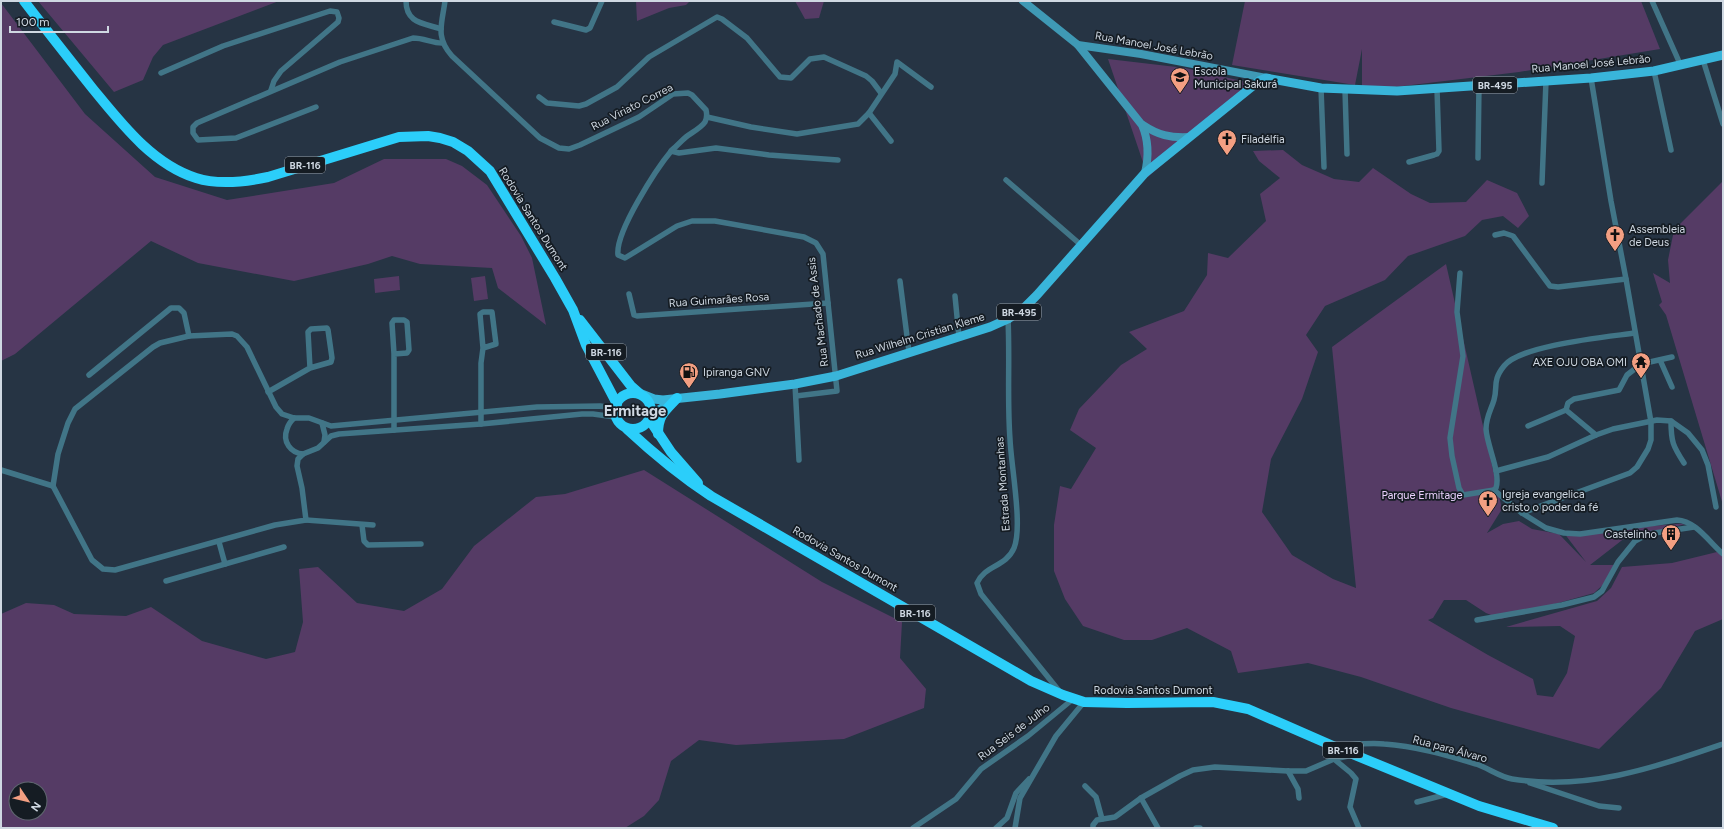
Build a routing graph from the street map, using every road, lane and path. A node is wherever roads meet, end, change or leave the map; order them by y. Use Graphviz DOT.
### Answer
graph roads {
  1 [pos="24,1"];
  2 [pos="406,1"];
  3 [pos="445,1"];
  4 [pos="602,1"];
  5 [pos="1023,1"];
  6 [pos="1652,1"];
  7 [pos="554,22"];
  8 [pos="441,29"];
  9 [pos="442,42"];
  10 [pos="1078,45"];
  11 [pos="1723,55"];
  12 [pos="1703,60"];
  13 [pos="1681,66"];
  14 [pos="1654,71"];
  15 [pos="161,73"];
  16 [pos="1266,78"];
  17 [pos="1591,78"];
  18 [pos="1546,81"];
  19 [pos="1479,85"];
  20 [pos="931,87"];
  21 [pos="1322,88"];
  22 [pos="1437,89"];
  23 [pos="271,90"];
  24 [pos="1345,90"];
  25 [pos="882,93"];
  26 [pos="538,97"];
  27 [pos="316,107"];
  28 [pos="869,113"];
  29 [pos="707,116"];
  30 [pos="1142,124"];
  31 [pos="1723,124"];
  32 [pos="1189,137"];
  33 [pos="891,141"];
  34 [pos="1671,150"];
  35 [pos="672,151"];
  36 [pos="1347,154"];
  37 [pos="1478,158"];
  38 [pos="838,160"];
  39 [pos="1409,162"];
  40 [pos="1324,167"];
  41 [pos="1145,173"];
  42 [pos="1006,180"];
  43 [pos="1542,183"];
  44 [pos="1495,235"];
  45 [pos="1081,245"];
  46 [pos="1460,273"];
  47 [pos="1626,279"];
  48 [pos="900,281"];
  49 [pos="630,294"];
  50 [pos="955,296"];
  51 [pos="828,303"];
  52 [pos="573,310"];
  53 [pos="1008,320"];
  54 [pos="1635,333"];
  55 [pos="189,336"];
  56 [pos="959,337"];
  57 [pos="483,348"];
  58 [pos="909,352"];
  59 [pos="394,354"];
  60 [pos="1672,357"];
  61 [pos="1660,360"];
  62 [pos="1642,364"];
  63 [pos="310,368"];
  64 [pos="89,376"];
  65 [pos="836,376"];
  66 [pos="795,384"];
  67 [pos="1672,388"];
  68 [pos="268,392"];
  69 [pos="639,393"];
  70 [pos="796,396"];
  71 [pos="678,398"];
  72 [pos="615,409"];
  73 [pos="1566,410"];
  74 [pos="482,412"];
  75 [pos="650,417"];
  76 [pos="294,418"];
  77 [pos="394,420"];
  78 [pos="1671,421"];
  79 [pos="1650,422"];
  80 [pos="322,423"];
  81 [pos="481,424"];
  82 [pos="1528,426"];
  83 [pos="627,429"];
  84 [pos="394,430"];
  85 [pos="658,434"];
  86 [pos="1596,435"];
  87 [pos="324,442"];
  88 [pos="303,454"];
  89 [pos="799,460"];
  90 [pos="1684,463"];
  91 [pos="1,470"];
  92 [pos="1496,471"];
  93 [pos="53,486"];
  94 [pos="1494,490"];
  95 [pos="711,496"];
  96 [pos="1716,507"];
  97 [pos="1522,512"];
  98 [pos="306,520"];
  99 [pos="362,525"];
  100 [pos="373,525"];
  101 [pos="1694,527"];
  102 [pos="218,542"];
  103 [pos="421,544"];
  104 [pos="284,547"];
  105 [pos="1723,554"];
  106 [pos="225,564"];
  107 [pos="166,581"];
  108 [pos="1477,620"];
  109 [pos="1068,697"];
  110 [pos="1084,702"];
  111 [pos="1723,744"];
  112 [pos="1333,746"];
  113 [pos="1355,754"];
  114 [pos="1334,759"];
  115 [pos="1288,772"];
  116 [pos="1035,773"];
  117 [pos="1525,781"];
  118 [pos="1085,786"];
  119 [pos="1448,794"];
  120 [pos="1141,798"];
  121 [pos="1299,798"];
  122 [pos="1417,802"];
  123 [pos="1619,808"];
  124 [pos="1102,819"];
  125 [pos="913,828"];
  126 [pos="996,828"];
  127 [pos="1015,828"];
  128 [pos="1093,828"];
  129 [pos="1158,828"];
  130 [pos="1196,828"];
  131 [pos="1200,828"];
  132 [pos="1360,828"];
  133 [pos="1553,828"];
  1 -- 52 [label="highway, Rodovia Santos Dumont / BR-116"];
  2 -- 8 [label="street"];
  3 -- 8 [label="street"];
  4 -- 7 [label="street"];
  5 -- 10 [label="street, Rua Manoel José Lebrão"];
  6 -- 13 [label="street"];
  8 -- 9 [label="street"];
  9 -- 23 [label="street"];
  9 -- 29 [label="street, Rua Viriato Correa"];
  10 -- 16 [label="street, Rua Manoel José Lebrão"];
  10 -- 30 [label="street"];
  11 -- 12 [label="main road, Rua Manoel José Lebrão / BR-495"];
  12 -- 13 [label="main road, Rua Manoel José Lebrão / BR-495"];
  12 -- 31 [label="street"];
  13 -- 14 [label="main road, Rua Manoel José Lebrão / BR-495"];
  14 -- 17 [label="main road, Rua Manoel José Lebrão / BR-495"];
  14 -- 34 [label="street"];
  15 -- 23 [label="street"];
  16 -- 21 [label="main road, Rua Manoel José Lebrão / BR-495"];
  16 -- 32 [label="main road, Rua Wilhelm Cristian Kleme / BR-495"];
  17 -- 18 [label="main road, Rua Manoel José Lebrão / BR-495"];
  17 -- 47 [label="street"];
  18 -- 19 [label="main road, Rua Manoel José Lebrão / BR-495"];
  18 -- 43 [label="street"];
  19 -- 22 [label="main road, Rua Manoel José Lebrão / BR-495"];
  19 -- 37 [label="street"];
  20 -- 25 [label="street"];
  21 -- 24 [label="main road, Rua Manoel José Lebrão / BR-495"];
  21 -- 40 [label="street"];
  22 -- 24 [label="main road, Rua Manoel José Lebrão / BR-495"];
  22 -- 39 [label="street"];
  23 -- 27 [label="street"];
  24 -- 36 [label="street"];
  25 -- 26 [label="street"];
  25 -- 28 [label="street"];
  28 -- 29 [label="street"];
  28 -- 33 [label="street"];
  29 -- 35 [label="street"];
  30 -- 32 [label="street"];
  30 -- 41 [label="street"];
  32 -- 41 [label="main road, Rua Wilhelm Cristian Kleme / BR-495"];
  35 -- 38 [label="street"];
  35 -- 51 [label="street, Rua Machado de Assis"];
  41 -- 45 [label="main road, Rua Wilhelm Cristian Kleme / BR-495"];
  42 -- 45 [label="street"];
  44 -- 47 [label="street"];
  45 -- 53 [label="main road, Rua Wilhelm Cristian Kleme / BR-495"];
  46 -- 94 [label="street"];
  47 -- 54 [label="street"];
  48 -- 58 [label="street"];
  49 -- 51 [label="street, Rua Guimarães Rosa"];
  50 -- 56 [label="street"];
  51 -- 65 [label="street, Rua Machado de Assis"];
  52 -- 69 [label="highway, BR-116"];
  52 -- 72 [label="highway, BR-116"];
  53 -- 56 [label="main road, Rua Wilhelm Cristian Kleme / BR-495"];
  53 -- 109 [label="street, Estrada Montanhas"];
  54 -- 62 [label="street"];
  54 -- 92 [label="street"];
  55 -- 64 [label="street"];
  55 -- 68 [label="street"];
  55 -- 93 [label="street"];
  56 -- 58 [label="main road, Rua Wilhelm Cristian Kleme / BR-495"];
  57 -- 57 [label="street"];
  57 -- 74 [label="street"];
  58 -- 65 [label="main road, Rua Wilhelm Cristian Kleme / BR-495"];
  59 -- 59 [label="street"];
  59 -- 77 [label="street"];
  60 -- 61 [label="street"];
  61 -- 62 [label="street"];
  61 -- 67 [label="street"];
  62 -- 73 [label="street"];
  62 -- 79 [label="street"];
  63 -- 63 [label="street"];
  63 -- 68 [label="street"];
  65 -- 66 [label="main road, Rua Wilhelm Cristian Kleme / BR-495"];
  65 -- 70 [label="street, Rua Machado de Assis"];
  66 -- 70 [label="street"];
  66 -- 71 [label="main road, Rua Wilhelm Cristian Kleme / BR-495"];
  68 -- 76 [label="street"];
  69 -- 71 [label="main road, BR-495"];
  69 -- 72 [label="highway"];
  69 -- 75 [label="highway, BR-116"];
  70 -- 89 [label="street"];
  71 -- 75 [label="main road, BR-495"];
  71 -- 85 [label="highway"];
  72 -- 74 [label="street"];
  72 -- 81 [label="street"];
  72 -- 83 [label="highway, BR-116"];
  73 -- 82 [label="street"];
  73 -- 86 [label="street"];
  74 -- 77 [label="street"];
  74 -- 81 [label="street"];
  75 -- 83 [label="highway"];
  75 -- 85 [label="highway, BR-116"];
  76 -- 80 [label="street"];
  76 -- 88 [label="street"];
  77 -- 80 [label="street"];
  77 -- 84 [label="street"];
  78 -- 79 [label="street"];
  78 -- 90 [label="street"];
  78 -- 96 [label="street"];
  79 -- 86 [label="street"];
  79 -- 97 [label="street"];
  80 -- 87 [label="street"];
  81 -- 84 [label="street"];
  83 -- 95 [label="highway, BR-116"];
  84 -- 87 [label="street"];
  85 -- 95 [label="highway, BR-116"];
  86 -- 92 [label="street"];
  87 -- 88 [label="street"];
  88 -- 98 [label="street"];
  91 -- 93 [label="street"];
  92 -- 94 [label="street"];
  93 -- 102 [label="street"];
  94 -- 97 [label="street"];
  95 -- 109 [label="highway, Rodovia Santos Dumont / BR-116"];
  97 -- 101 [label="street"];
  98 -- 99 [label="street"];
  98 -- 102 [label="street"];
  99 -- 100 [label="street"];
  99 -- 103 [label="street"];
  101 -- 105 [label="street"];
  101 -- 108 [label="street"];
  102 -- 106 [label="street"];
  104 -- 106 [label="street"];
  106 -- 107 [label="street"];
  109 -- 110 [label="highway, Rodovia Santos Dumont / BR-116"];
  109 -- 125 [label="street, Rua Seis de Julho"];
  110 -- 112 [label="highway, Rodovia Santos Dumont / BR-116"];
  110 -- 116 [label="street"];
  111 -- 117 [label="street, Rua para Álvaro"];
  112 -- 113 [label="highway, Rodovia Santos Dumont / BR-116"];
  112 -- 117 [label="street, Rua para Álvaro"];
  113 -- 114 [label="street"];
  113 -- 119 [label="highway, Rodovia Santos Dumont / BR-116"];
  114 -- 115 [label="street"];
  114 -- 132 [label="street"];
  115 -- 120 [label="street"];
  115 -- 121 [label="street"];
  116 -- 126 [label="street"];
  116 -- 127 [label="street"];
  117 -- 123 [label="street"];
  118 -- 124 [label="street"];
  119 -- 122 [label="street"];
  119 -- 133 [label="highway, Rodovia Santos Dumont / BR-116"];
  120 -- 124 [label="street"];
  120 -- 129 [label="street"];
  124 -- 128 [label="street"];
  130 -- 131 [label="street"];
}
